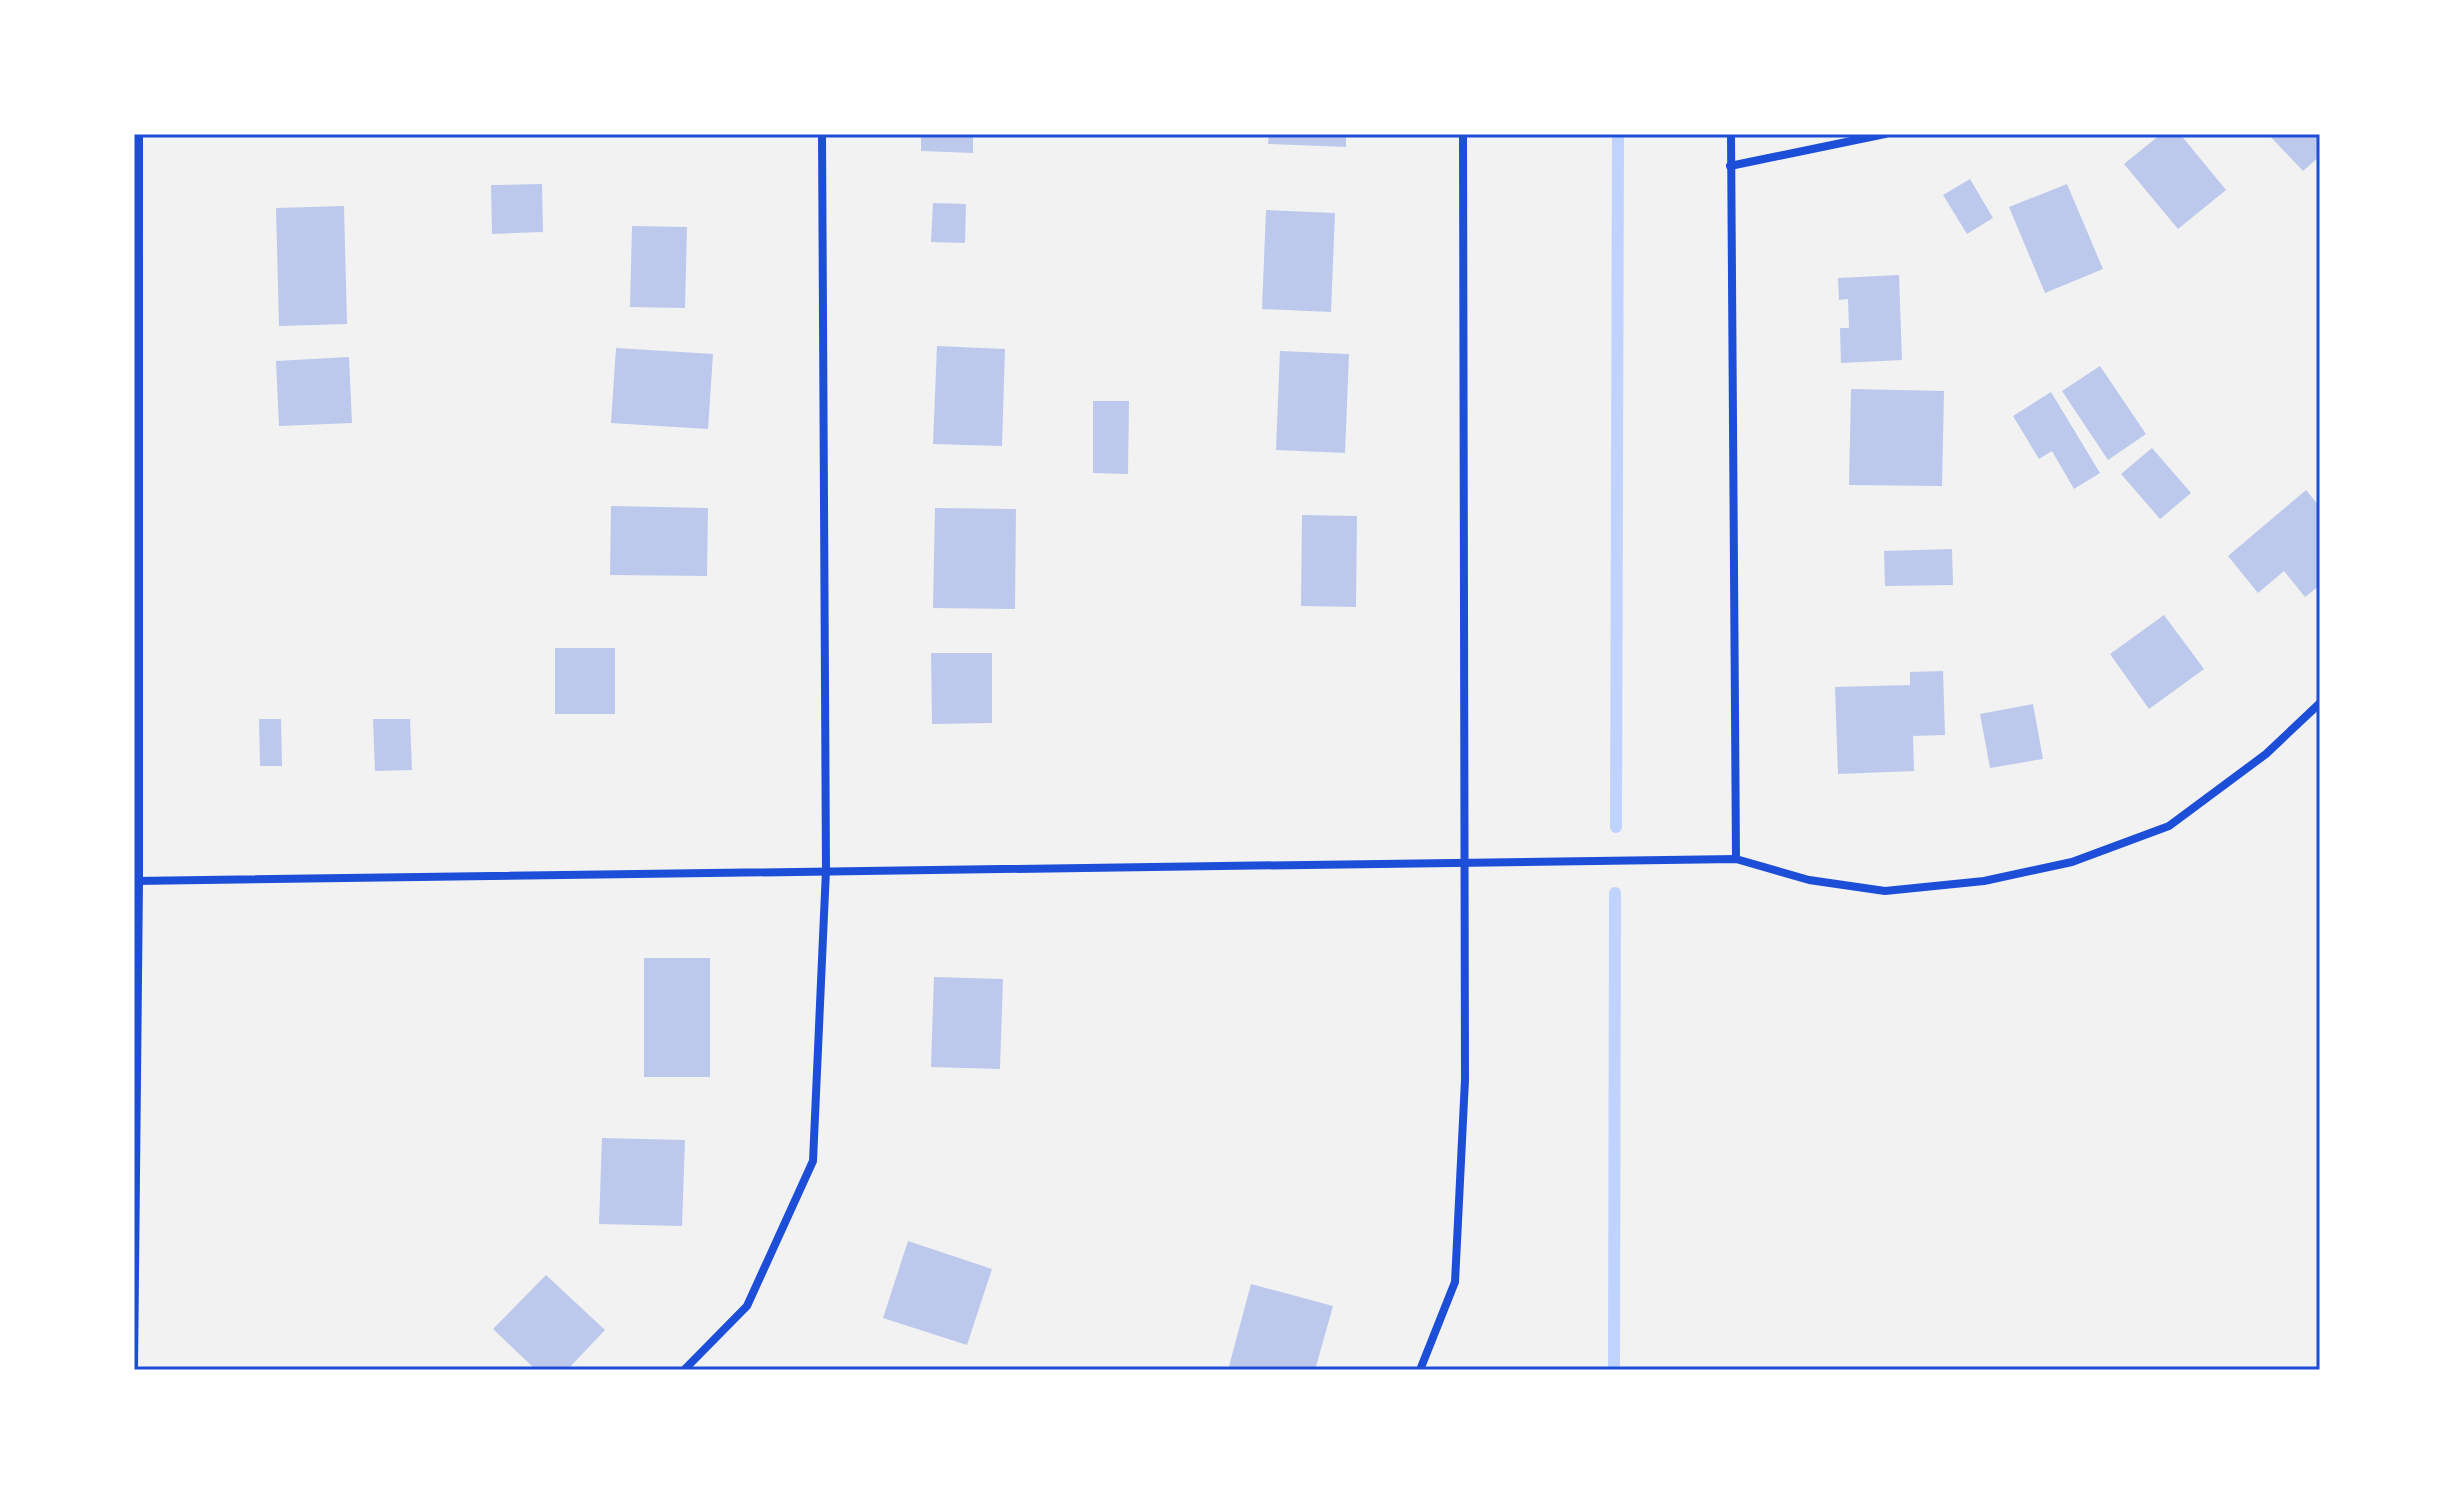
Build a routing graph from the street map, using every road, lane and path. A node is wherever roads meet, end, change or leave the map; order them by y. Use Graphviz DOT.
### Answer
graph roads {
  1 [pos="139,134"];
  2 [pos="822,134"];
  3 [pos="1463,134"];
  4 [pos="1731,134"];
  5 [pos="1885,134"];
  6 [pos="1730,166"];
  7 [pos="2320,703"];
  8 [pos="1736,859"];
  9 [pos="1464,862"];
  10 [pos="826,870"];
  11 [pos="136,881"];
  12 [pos="134,1370"];
  13 [pos="684,1370"];
  14 [pos="1420,1370"];
  1 -- 11 [label="street"];
  2 -- 10 [label="street"];
  3 -- 9 [label="street"];
  4 -- 6 [label="street"];
  5 -- 6 [label="street"];
  6 -- 8 [label="street"];
  7 -- 8 [label="street"];
  8 -- 9 [label="street"];
  9 -- 10 [label="street"];
  9 -- 14 [label="street"];
  10 -- 11 [label="street"];
  10 -- 13 [label="street"];
  11 -- 12 [label="street"];
}
